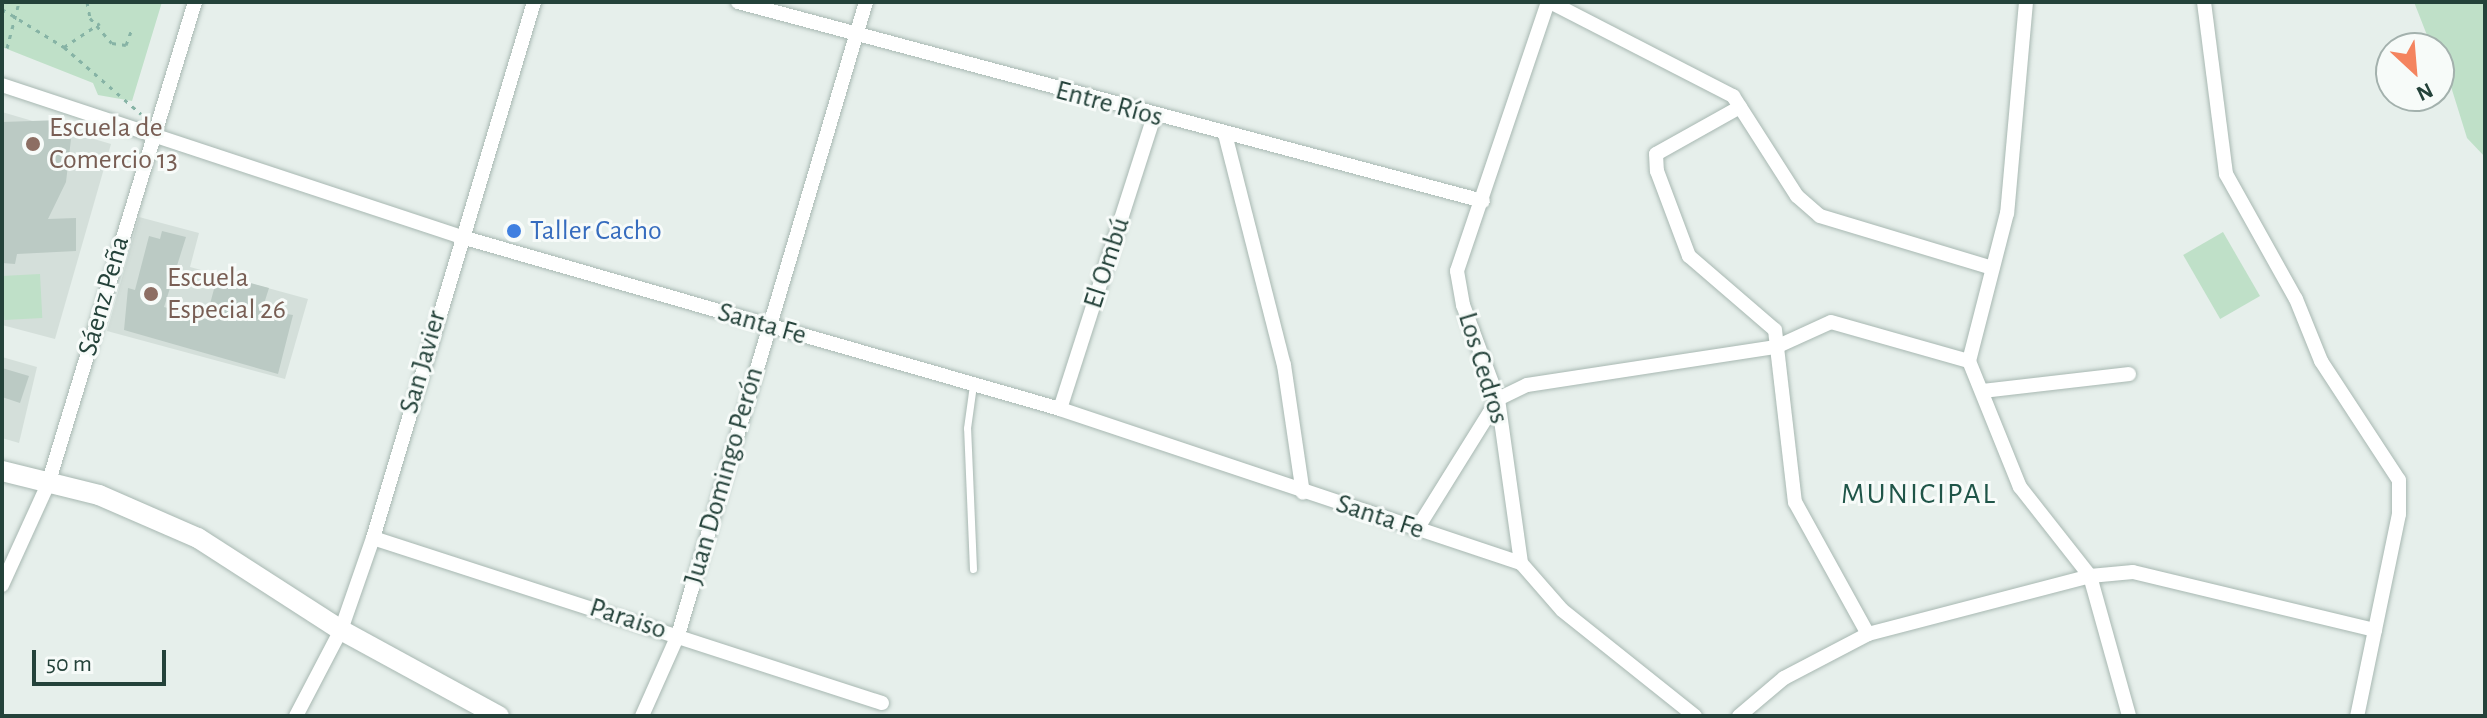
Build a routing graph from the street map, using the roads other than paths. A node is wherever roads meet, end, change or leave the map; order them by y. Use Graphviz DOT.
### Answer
graph roads {
  1 [pos="195,2"];
  2 [pos="534,2"];
  3 [pos="738,2"];
  4 [pos="866,2"];
  5 [pos="1549,2"];
  6 [pos="2026,2"];
  7 [pos="2204,2"];
  8 [pos="857,37"];
  9 [pos="2,85"];
  10 [pos="1740,107"];
  11 [pos="1154,116"];
  12 [pos="152,132"];
  13 [pos="1225,134"];
  14 [pos="1483,201"];
  15 [pos="458,236"];
  16 [pos="1992,268"];
  17 [pos="767,325"];
  18 [pos="1776,347"];
  19 [pos="1969,361"];
  20 [pos="2129,374"];
  21 [pos="973,385"];
  22 [pos="1983,391"];
  23 [pos="1498,399"];
  24 [pos="1060,409"];
  25 [pos="2,471"];
  26 [pos="48,484"];
  27 [pos="1303,493"];
  28 [pos="1417,529"];
  29 [pos="373,538"];
  30 [pos="1521,563"];
  31 [pos="973,569"];
  32 [pos="2090,576"];
  33 [pos="2,585"];
  34 [pos="341,630"];
  35 [pos="2375,630"];
  36 [pos="1868,634"];
  37 [pos="678,635"];
  38 [pos="882,703"];
  39 [pos="296,716"];
  40 [pos="499,716"];
  41 [pos="642,716"];
  42 [pos="1695,716"];
  43 [pos="1739,716"];
  44 [pos="2129,716"];
  45 [pos="2357,716"];
  1 -- 12 [label="street, Sáenz Peña"];
  2 -- 15 [label="street, San Javier"];
  3 -- 8 [label="street, Entre Ríos"];
  4 -- 8 [label="street, Juan Domingo Perón"];
  5 -- 10 [label="street"];
  5 -- 14 [label="street, Los Cedros"];
  6 -- 16 [label="street"];
  7 -- 35 [label="street"];
  8 -- 11 [label="street, Entre Ríos"];
  8 -- 17 [label="street, Juan Domingo Perón"];
  9 -- 12 [label="street, Santa Fe"];
  10 -- 16 [label="street"];
  10 -- 18 [label="street"];
  11 -- 13 [label="street, Entre Ríos"];
  11 -- 24 [label="street, El Ombú"];
  12 -- 15 [label="street, Santa Fe"];
  12 -- 26 [label="street, Sáenz Peña"];
  13 -- 14 [label="street, Entre Ríos"];
  13 -- 27 [label="street"];
  14 -- 23 [label="street, Los Cedros"];
  15 -- 17 [label="street, Santa Fe"];
  15 -- 29 [label="street, San Javier"];
  16 -- 19 [label="street"];
  17 -- 21 [label="street, Santa Fe"];
  17 -- 37 [label="street, Juan Domingo Perón"];
  18 -- 19 [label="street"];
  18 -- 23 [label="street"];
  18 -- 36 [label="street"];
  19 -- 22 [label="street"];
  20 -- 22 [label="street"];
  21 -- 24 [label="street, Santa Fe"];
  21 -- 31 [label="lane"];
  22 -- 32 [label="street"];
  23 -- 28 [label="street"];
  23 -- 30 [label="street, Los Cedros"];
  24 -- 27 [label="street, Santa Fe"];
  25 -- 26 [label="main road"];
  26 -- 33 [label="street, Sáenz Peña"];
  26 -- 34 [label="main road"];
  27 -- 28 [label="street, Santa Fe"];
  28 -- 30 [label="street, Santa Fe"];
  29 -- 34 [label="street, San Javier"];
  29 -- 37 [label="street, Paraiso"];
  30 -- 42 [label="street"];
  32 -- 35 [label="street"];
  32 -- 36 [label="street"];
  32 -- 44 [label="street"];
  34 -- 39 [label="street, San Javier"];
  34 -- 40 [label="main road"];
  35 -- 45 [label="street"];
  36 -- 43 [label="street"];
  37 -- 38 [label="street, Paraiso"];
  37 -- 41 [label="street, Juan Domingo Perón"];
}
